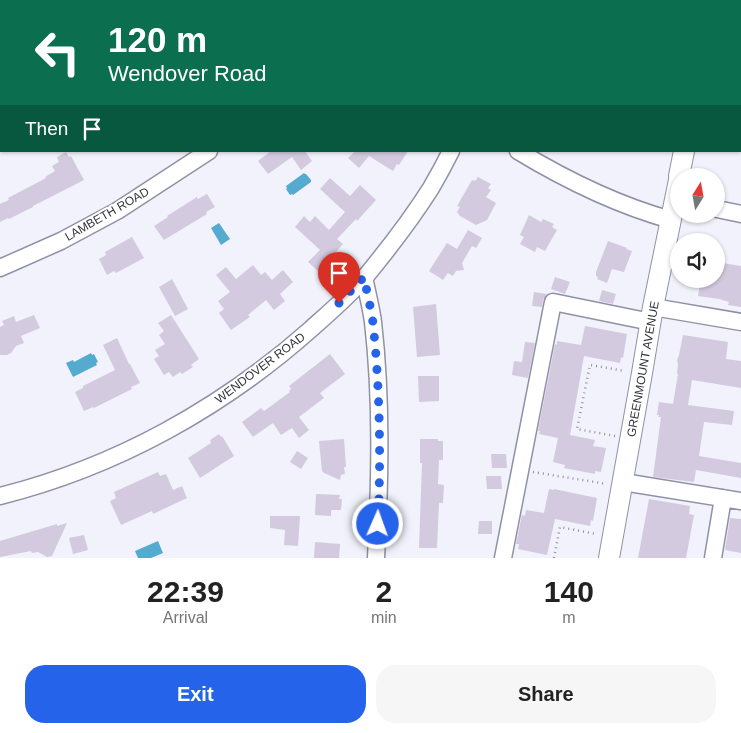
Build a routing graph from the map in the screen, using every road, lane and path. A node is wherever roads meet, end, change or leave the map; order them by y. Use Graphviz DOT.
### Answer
graph roads {
  1 [pos="207,152"];
  2 [pos="451,152"];
  3 [pos="520,152"];
  4 [pos="684,152"];
  5 [pos="681,168"];
  6 [pos="725,211"];
  7 [pos="741,214"];
  8 [pos="670,220"];
  9 [pos="670,223"];
  10 [pos="0,268"];
  11 [pos="364,277"];
  12 [pos="652,315"];
  13 [pos="741,322"];
  14 [pos="628,372"];
  15 [pos="616,437"];
  16 [pos="520,469"];
  17 [pos="616,483"];
  18 [pos="0,496"];
  19 [pos="723,498"];
  20 [pos="741,501"];
  21 [pos="599,534"];
  22 [pos="376,558"];
  23 [pos="503,558"];
  24 [pos="554,558"];
  25 [pos="608,558"];
  26 [pos="713,558"];
  1 -- 10 [label="street, LAMBETH ROAD"];
  2 -- 11 [label="street, WENDOVER ROAD"];
  3 -- 8 [label="street"];
  4 -- 5 [label="main road, GREENMOUNT AVENUE"];
  6 -- 7 [label="street"];
  9 -- 12 [label="main road, GREENMOUNT AVENUE"];
  11 -- 18 [label="street, WENDOVER ROAD"];
  11 -- 22 [label="street"];
  12 -- 13 [label="street"];
  12 -- 16 [label="street"];
  12 -- 17 [label="main road, GREENMOUNT AVENUE"];
  14 -- 15 [label="path"];
  16 -- 17 [label="path"];
  16 -- 23 [label="street"];
  17 -- 19 [label="street"];
  17 -- 25 [label="main road, GREENMOUNT AVENUE"];
  19 -- 20 [label="street"];
  19 -- 26 [label="street"];
  21 -- 24 [label="path"];
}
